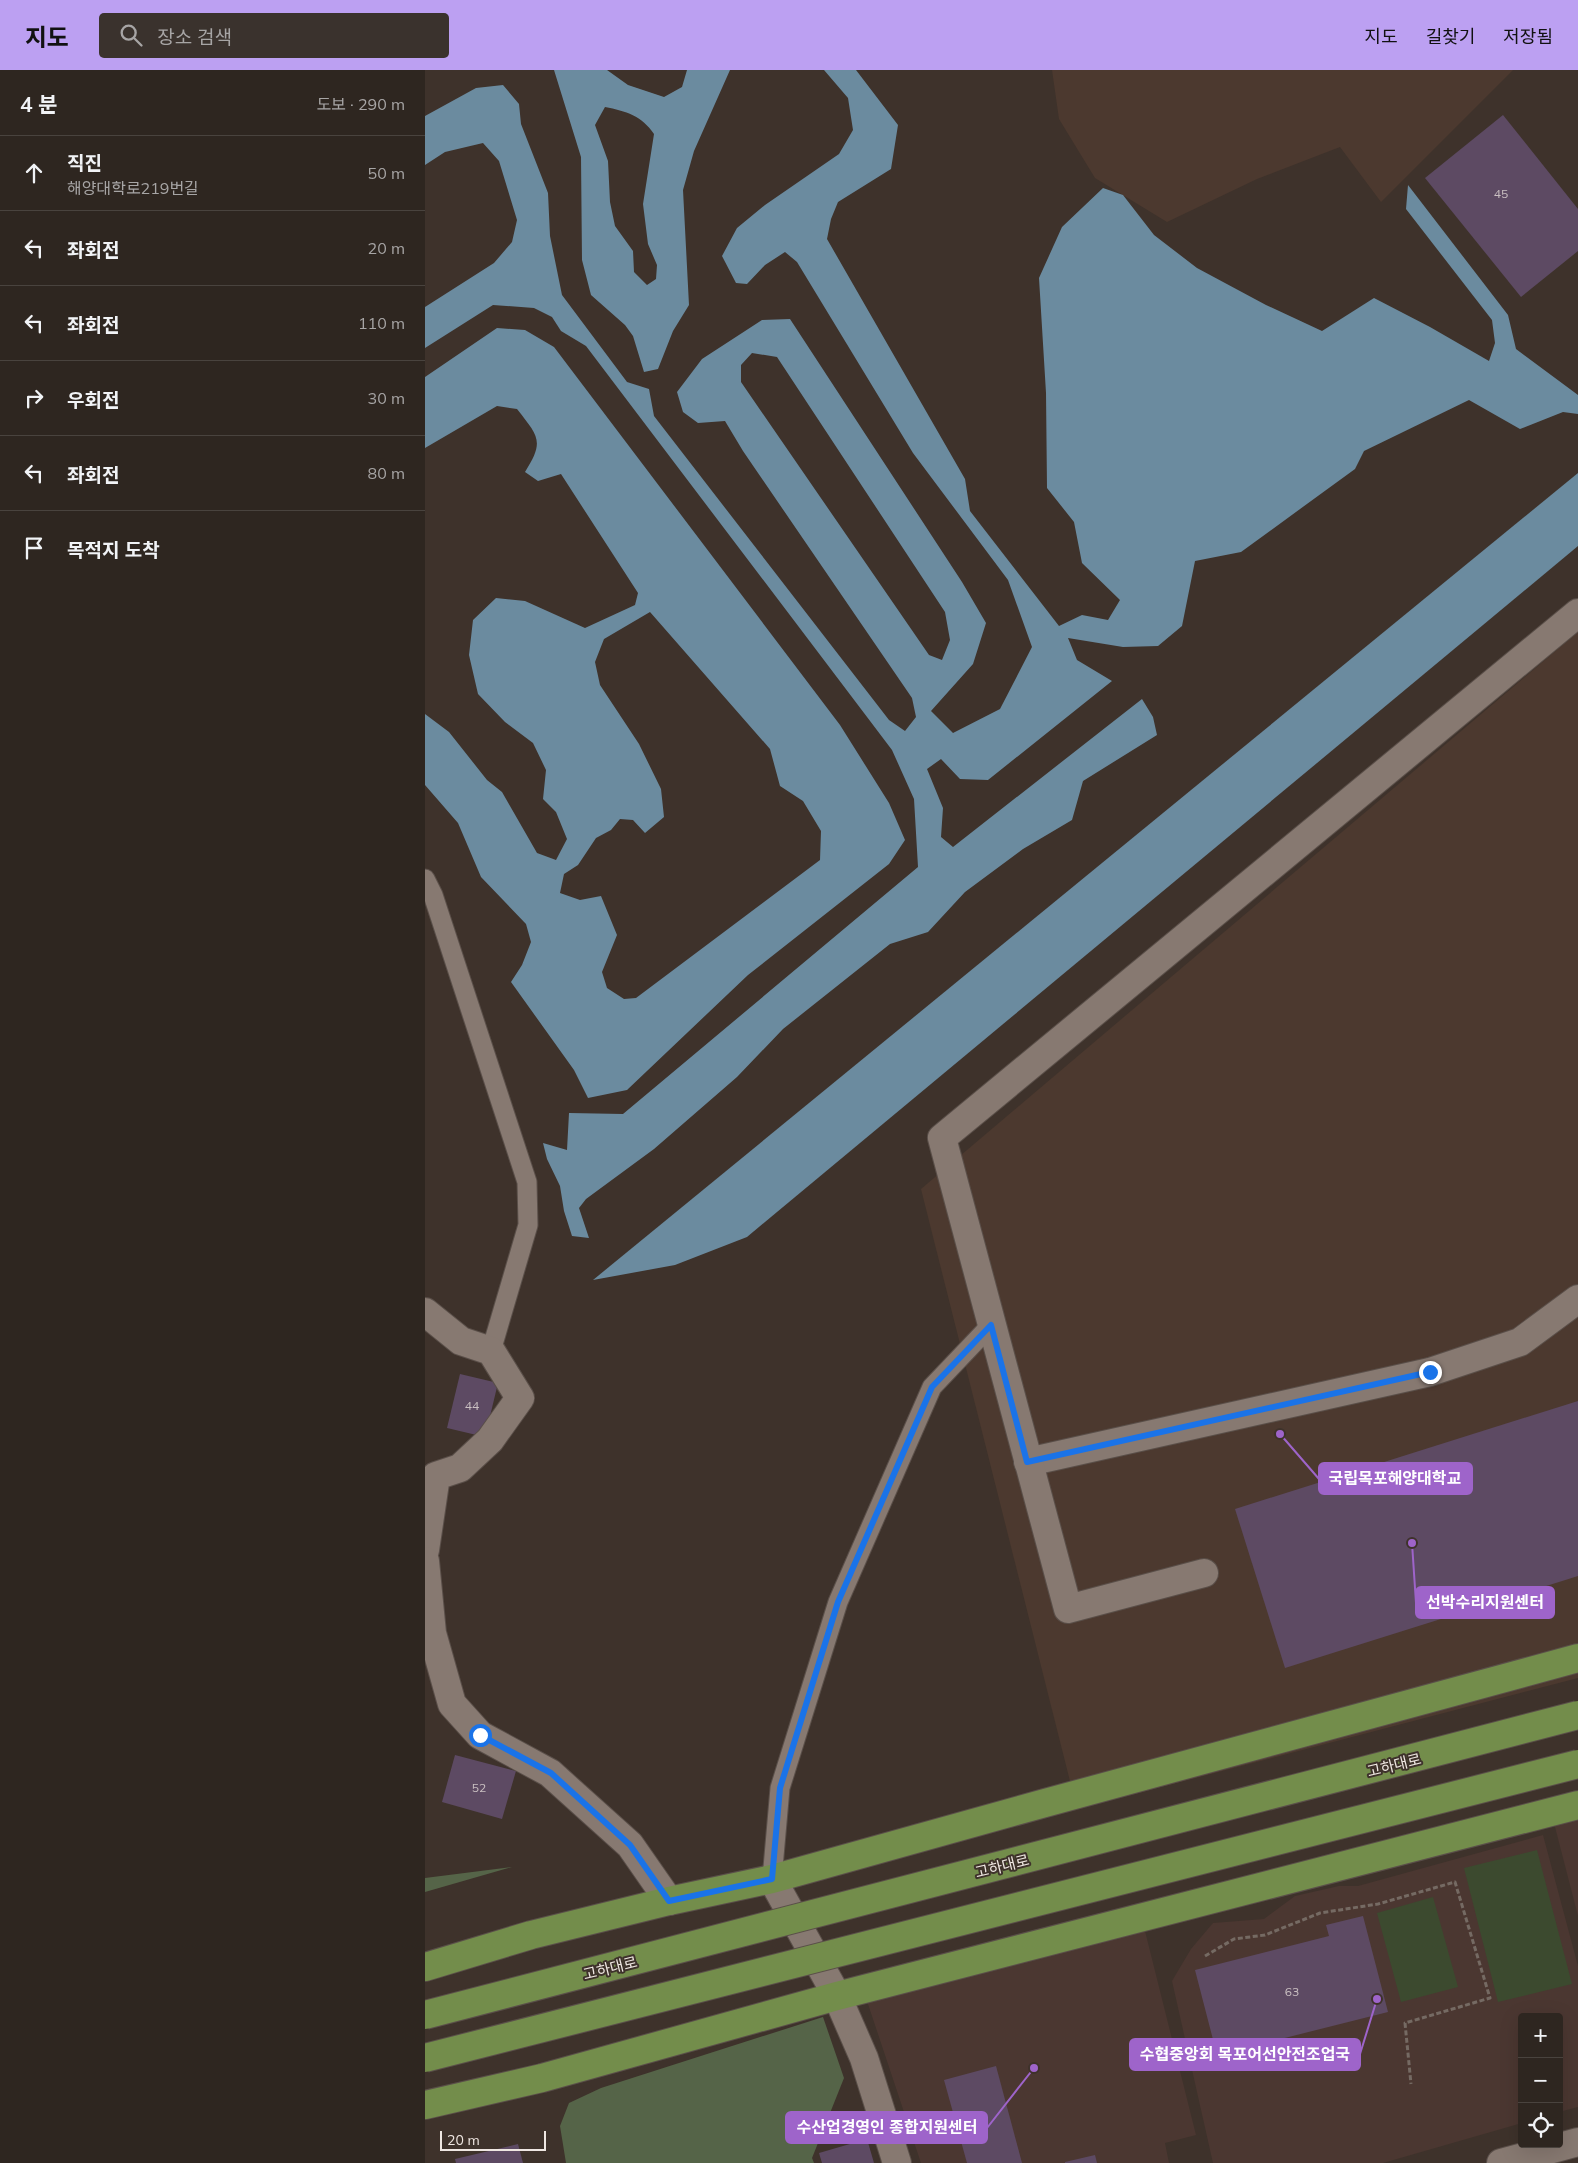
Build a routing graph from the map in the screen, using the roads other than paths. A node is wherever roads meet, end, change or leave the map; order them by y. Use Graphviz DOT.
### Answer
graph roads {
  1 [pos="1578,613"];
  2 [pos="425,879"];
  3 [pos="1578,1299"];
  4 [pos="425,1312"];
  5 [pos="991,1325"];
  6 [pos="491,1351"];
  7 [pos="1027,1462"];
  8 [pos="425,1550"];
  9 [pos="425,1561"];
  10 [pos="1204,1573"];
  11 [pos="1578,1658"];
  12 [pos="1578,1715"];
  13 [pos="1578,1764"];
  14 [pos="1578,1805"];
  15 [pos="772,1879"];
  16 [pos="669,1901"];
  17 [pos="425,1967"];
  18 [pos="837,1996"];
  19 [pos="425,2015"];
  20 [pos="425,2058"];
  21 [pos="425,2105"];
  22 [pos="1578,2142"];
  23 [pos="897,2163"];
  24 [pos="1501,2163"];
  1 -- 5 [label="street"];
  2 -- 6 [label="lane"];
  3 -- 7 [label="street"];
  4 -- 6 [label="street"];
  5 -- 7 [label="street"];
  5 -- 15 [label="lane"];
  6 -- 8 [label="street"];
  7 -- 10 [label="street"];
  9 -- 16 [label="street"];
  11 -- 15 [label="main road"];
  12 -- 19 [label="main road, 고하대로, bridge"];
  13 -- 20 [label="main road, bridge"];
  14 -- 18 [label="main road"];
  15 -- 16 [label="main road"];
  15 -- 18 [label="street"];
  16 -- 17 [label="main road"];
  18 -- 21 [label="main road"];
  18 -- 23 [label="street"];
  22 -- 24 [label="street"];
}
